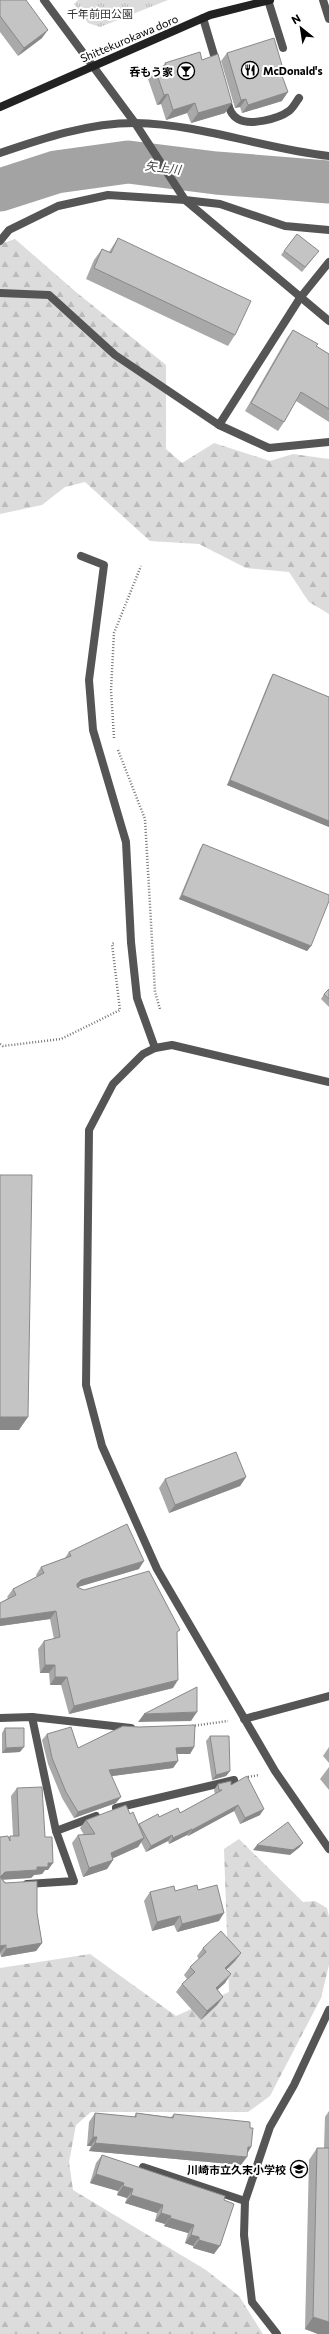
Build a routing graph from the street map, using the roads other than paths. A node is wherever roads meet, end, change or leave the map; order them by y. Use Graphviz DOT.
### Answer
graph roads {
  1 [pos="44,0"];
  2 [pos="269,0"];
  3 [pos="323,0"];
  4 [pos="203,18"];
  5 [pos="329,18"];
  6 [pos="283,48"];
  7 [pos="93,65"];
  8 [pos="219,72"];
  9 [pos="223,86"];
  10 [pos="299,98"];
  11 [pos="0,107"];
  12 [pos="135,123"];
  13 [pos="0,153"];
  14 [pos="329,156"];
  15 [pos="185,200"];
  16 [pos="329,230"];
  17 [pos="0,241"];
  18 [pos="329,262"];
  19 [pos="0,293"];
  20 [pos="300,298"];
  21 [pos="329,321"];
  22 [pos="219,425"];
  23 [pos="329,442"];
  24 [pos="81,556"];
  25 [pos="155,1048"];
  26 [pos="329,1082"];
  27 [pos="329,1696"];
  28 [pos="0,1718"];
  29 [pos="32,1718"];
  30 [pos="244,1719"];
  31 [pos="142,1728"];
  32 [pos="234,1780"];
  33 [pos="56,1831"];
  34 [pos="329,1849"];
  35 [pos="15,1884"];
  36 [pos="329,2010"];
  37 [pos="143,2166"];
  38 [pos="245,2201"];
  39 [pos="277,2334"];
  1 -- 7 [label="street"];
  2 -- 4 [label="street, Shittekurokawa doro"];
  2 -- 6 [label="street"];
  3 -- 5 [label="street"];
  4 -- 7 [label="street, Shittekurokawa doro"];
  4 -- 8 [label="street"];
  7 -- 11 [label="street, Shittekurokawa doro"];
  7 -- 12 [label="street"];
  9 -- 10 [label="street"];
  12 -- 13 [label="street"];
  12 -- 14 [label="street"];
  12 -- 15 [label="street"];
  15 -- 16 [label="street"];
  15 -- 17 [label="street"];
  15 -- 20 [label="street"];
  18 -- 20 [label="street"];
  19 -- 22 [label="street"];
  20 -- 21 [label="street"];
  20 -- 22 [label="street"];
  22 -- 23 [label="street"];
  24 -- 25 [label="street"];
  25 -- 26 [label="street"];
  25 -- 30 [label="street"];
  27 -- 30 [label="street"];
  28 -- 29 [label="street"];
  29 -- 31 [label="street"];
  29 -- 33 [label="street"];
  30 -- 34 [label="street"];
  32 -- 33 [label="street"];
  33 -- 35 [label="street"];
  36 -- 38 [label="street"];
  37 -- 38 [label="street"];
  38 -- 39 [label="street"];
}
